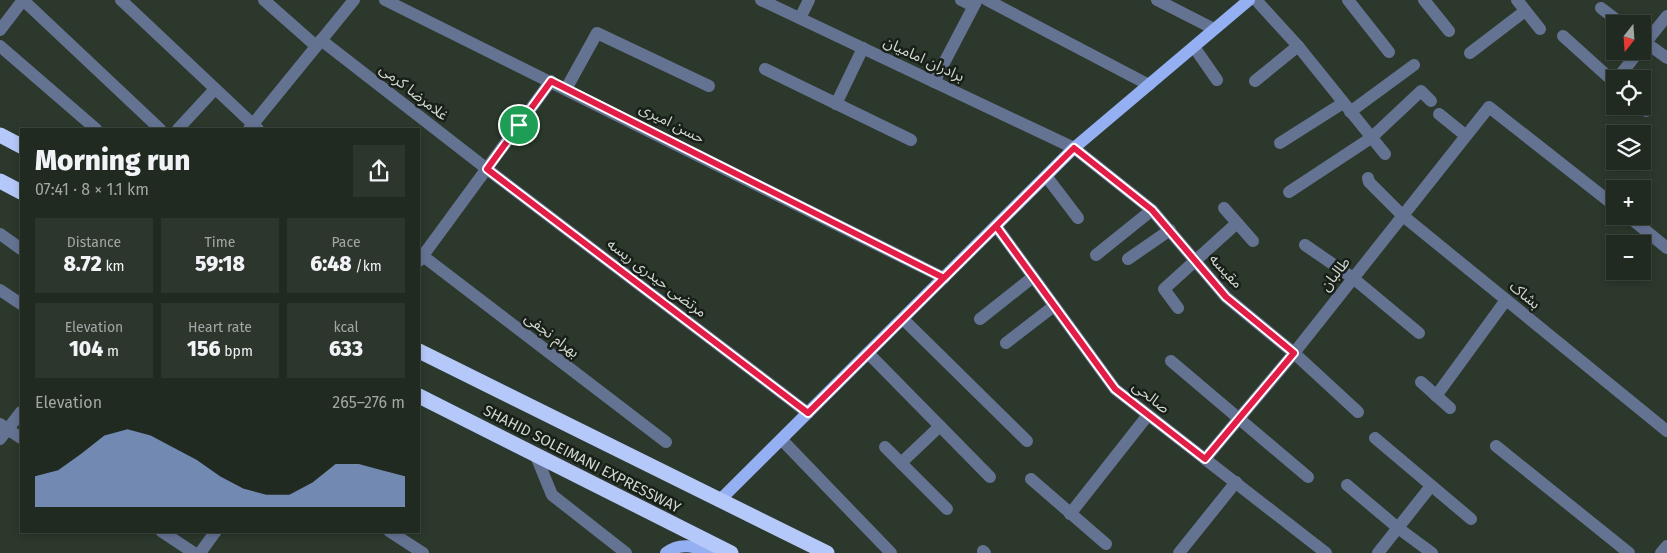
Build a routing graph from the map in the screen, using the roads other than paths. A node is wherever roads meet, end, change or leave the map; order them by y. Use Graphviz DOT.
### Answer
graph roads {
  1 [pos="23,0"];
  2 [pos="121,0"];
  3 [pos="264,0"];
  4 [pos="385,0"];
  5 [pos="761,0"];
  6 [pos="809,0"];
  7 [pos="961,0"];
  8 [pos="987,0"];
  9 [pos="1157,0"];
  10 [pos="1249,0"];
  11 [pos="1256,0"];
  12 [pos="1348,0"];
  13 [pos="1424,0"];
  14 [pos="1516,0"];
  15 [pos="346,3"];
  16 [pos="975,3"];
  17 [pos="1601,8"];
  18 [pos="1525,11"];
  19 [pos="1610,15"];
  20 [pos="1667,16"];
  21 [pos="800,18"];
  22 [pos="1214,29"];
  23 [pos="1540,29"];
  24 [pos="0,30"];
  25 [pos="1449,30"];
  26 [pos="1651,35"];
  27 [pos="1563,36"];
  28 [pos="318,43"];
  29 [pos="0,46"];
  30 [pos="1298,46"];
  31 [pos="1194,47"];
  32 [pos="863,48"];
  33 [pos="1651,50"];
  34 [pos="1389,52"];
  35 [pos="1470,53"];
  36 [pos="1667,58"];
  37 [pos="1414,65"];
  38 [pos="764,69"];
  39 [pos="1606,73"];
  40 [pos="1217,80"];
  41 [pos="551,81"];
  42 [pos="1255,81"];
  43 [pos="934,82"];
  44 [pos="1149,84"];
  45 [pos="709,86"];
  46 [pos="215,89"];
  47 [pos="566,89"];
  48 [pos="1431,101"];
  49 [pos="836,104"];
  50 [pos="1347,107"];
  51 [pos="1439,114"];
  52 [pos="253,127"];
  53 [pos="95,128"];
  54 [pos="159,128"];
  55 [pos="179,128"];
  56 [pos="0,135"];
  57 [pos="1465,135"];
  58 [pos="1371,138"];
  59 [pos="911,140"];
  60 [pos="1280,143"];
  61 [pos="20,145"];
  62 [pos="1074,148"];
  63 [pos="1386,154"];
  64 [pos="487,169"];
  65 [pos="1046,176"];
  66 [pos="1368,178"];
  67 [pos="0,181"];
  68 [pos="20,191"];
  69 [pos="1289,192"];
  70 [pos="1606,199"];
  71 [pos="1224,208"];
  72 [pos="1152,210"];
  73 [pos="1402,215"];
  74 [pos="1078,218"];
  75 [pos="1237,223"];
  76 [pos="1639,225"];
  77 [pos="996,226"];
  78 [pos="1170,230"];
  79 [pos="0,234"];
  80 [pos="1253,241"];
  81 [pos="1305,245"];
  82 [pos="20,247"];
  83 [pos="1667,248"];
  84 [pos="1096,255"];
  85 [pos="420,257"];
  86 [pos="1128,259"];
  87 [pos="1194,261"];
  88 [pos="1033,277"];
  89 [pos="944,278"];
  90 [pos="1353,278"];
  91 [pos="0,290"];
  92 [pos="1506,300"];
  93 [pos="20,303"];
  94 [pos="1054,306"];
  95 [pos="1178,308"];
  96 [pos="903,319"];
  97 [pos="980,319"];
  98 [pos="1419,332"];
  99 [pos="1006,343"];
  100 [pos="420,352"];
  101 [pos="868,353"];
  102 [pos="1294,353"];
  103 [pos="1171,361"];
  104 [pos="1421,382"];
  105 [pos="1436,396"];
  106 [pos="420,397"];
  107 [pos="1450,408"];
  108 [pos="1358,412"];
  109 [pos="20,413"];
  110 [pos="808,413"];
  111 [pos="1148,415"];
  112 [pos="1239,417"];
  113 [pos="940,426"];
  114 [pos="3,431"];
  115 [pos="1667,431"];
  116 [pos="20,438"];
  117 [pos="1375,438"];
  118 [pos="782,440"];
  119 [pos="1027,441"];
  120 [pos="666,442"];
  121 [pos="1496,446"];
  122 [pos="885,447"];
  123 [pos="536,456"];
  124 [pos="1205,459"];
  125 [pos="901,463"];
  126 [pos="990,477"];
  127 [pos="1308,477"];
  128 [pos="1031,479"];
  129 [pos="1236,482"];
  130 [pos="1347,485"];
  131 [pos="1431,486"];
  132 [pos="719,501"];
  133 [pos="947,510"];
  134 [pos="1070,514"];
  135 [pos="1471,519"];
  136 [pos="1398,528"];
  137 [pos="164,533"];
  138 [pos="215,533"];
  139 [pos="393,533"];
  140 [pos="1106,544"];
  141 [pos="1667,546"];
  142 [pos="194,553"];
  143 [pos="200,553"];
  144 [pos="423,553"];
  145 [pos="626,553"];
  146 [pos="666,553"];
  147 [pos="709,553"];
  148 [pos="731,553"];
  149 [pos="827,553"];
  150 [pos="891,553"];
  151 [pos="1179,553"];
  152 [pos="1326,553"];
  153 [pos="1378,553"];
  154 [pos="1432,553"];
  155 [pos="1628,553"];
  156 [pos="1661,553"];
  1 -- 24 [label="street"];
  1 -- 54 [label="street"];
  2 -- 46 [label="street"];
  3 -- 28 [label="street, غلامرضا کرمی"];
  4 -- 41 [label="street, حسن امیری"];
  5 -- 21 [label="street, برادران امامیان"];
  6 -- 21 [label="street"];
  7 -- 16 [label="street"];
  8 -- 44 [label="street"];
  9 -- 22 [label="street"];
  10 -- 22 [label="main road"];
  11 -- 30 [label="street"];
  12 -- 34 [label="street"];
  13 -- 25 [label="street"];
  14 -- 18 [label="street"];
  15 -- 28 [label="street"];
  16 -- 43 [label="street"];
  17 -- 19 [label="street"];
  18 -- 23 [label="street"];
  18 -- 35 [label="street"];
  20 -- 26 [label="street"];
  21 -- 32 [label="street, برادران امامیان"];
  22 -- 31 [label="main road"];
  27 -- 39 [label="street"];
  28 -- 52 [label="street"];
  28 -- 64 [label="street, غلامرضا کرمی"];
  29 -- 53 [label="street"];
  30 -- 42 [label="street"];
  30 -- 50 [label="street"];
  31 -- 40 [label="street"];
  31 -- 44 [label="main road"];
  32 -- 43 [label="street, برادران امامیان"];
  32 -- 49 [label="street"];
  33 -- 36 [label="street"];
  37 -- 50 [label="street"];
  38 -- 49 [label="street"];
  41 -- 47 [label="street, حسن امیری"];
  41 -- 64 [label="street"];
  43 -- 62 [label="street, برادران امامیان"];
  44 -- 62 [label="main road"];
  45 -- 47 [label="street"];
  46 -- 52 [label="street"];
  46 -- 55 [label="street"];
  47 -- 89 [label="street, حسن امیری"];
  48 -- 58 [label="street"];
  49 -- 59 [label="street"];
  50 -- 58 [label="street"];
  50 -- 60 [label="street"];
  51 -- 57 [label="street"];
  56 -- 61 [label="highway"];
  57 -- 70 [label="street, طالبان"];
  57 -- 73 [label="street, طالبان"];
  58 -- 63 [label="street"];
  58 -- 69 [label="street"];
  62 -- 65 [label="main road"];
  62 -- 72 [label="street, مقیسه"];
  64 -- 85 [label="street"];
  64 -- 110 [label="street, مرتضی حیدری ریسه"];
  65 -- 74 [label="street"];
  65 -- 77 [label="main road"];
  66 -- 73 [label="street, بشاک"];
  67 -- 68 [label="highway"];
  71 -- 75 [label="street"];
  72 -- 78 [label="street, مقیسه"];
  72 -- 84 [label="street"];
  73 -- 90 [label="street, طالبان"];
  73 -- 92 [label="street, بشاک"];
  75 -- 80 [label="street"];
  75 -- 87 [label="street"];
  76 -- 83 [label="street"];
  77 -- 88 [label="street, صالحی"];
  77 -- 89 [label="main road"];
  78 -- 86 [label="street"];
  78 -- 87 [label="street, مقیسه"];
  79 -- 82 [label="street"];
  81 -- 90 [label="street"];
  85 -- 120 [label="street, بهرام نجفی"];
  87 -- 95 [label="street"];
  87 -- 102 [label="street, مقیسه"];
  88 -- 94 [label="street, صالحی"];
  88 -- 97 [label="street"];
  89 -- 96 [label="main road"];
  90 -- 98 [label="street"];
  90 -- 102 [label="street, طالبان"];
  91 -- 93 [label="street"];
  92 -- 105 [label="street"];
  92 -- 115 [label="street, بشاک"];
  94 -- 99 [label="street"];
  94 -- 111 [label="street, صالحی"];
  96 -- 101 [label="main road"];
  96 -- 119 [label="street"];
  100 -- 132 [label="highway"];
  101 -- 110 [label="main road"];
  101 -- 113 [label="street"];
  102 -- 108 [label="street, مقیسه"];
  102 -- 112 [label="street, طالبان"];
  103 -- 112 [label="street"];
  104 -- 105 [label="street"];
  105 -- 107 [label="street"];
  106 -- 123 [label="highway, SHAHID SOLEIMANI EXPRESSWAY"];
  109 -- 114 [label="street"];
  110 -- 118 [label="main road"];
  111 -- 124 [label="street, صالحی"];
  111 -- 134 [label="street"];
  112 -- 124 [label="street, طالبان"];
  112 -- 127 [label="street"];
  113 -- 125 [label="street"];
  113 -- 126 [label="street"];
  114 -- 116 [label="street"];
  117 -- 131 [label="street"];
  118 -- 132 [label="main road"];
  118 -- 150 [label="street"];
  121 -- 155 [label="street"];
  122 -- 125 [label="street"];
  123 -- 145 [label="street"];
  123 -- 148 [label="highway, SHAHID SOLEIMANI EXPRESSWAY"];
  124 -- 129 [label="street, صالحی"];
  125 -- 133 [label="street"];
  128 -- 134 [label="street"];
  129 -- 151 [label="street"];
  129 -- 152 [label="street, صالحی"];
  130 -- 136 [label="street"];
  131 -- 135 [label="street"];
  131 -- 136 [label="street"];
  132 -- 149 [label="highway"];
  134 -- 140 [label="street"];
  136 -- 153 [label="street"];
  136 -- 154 [label="street"];
  137 -- 142 [label="street"];
  138 -- 143 [label="street"];
  139 -- 144 [label="street"];
  141 -- 156 [label="street"];
  146 -- 147 [label="main road"];
}
